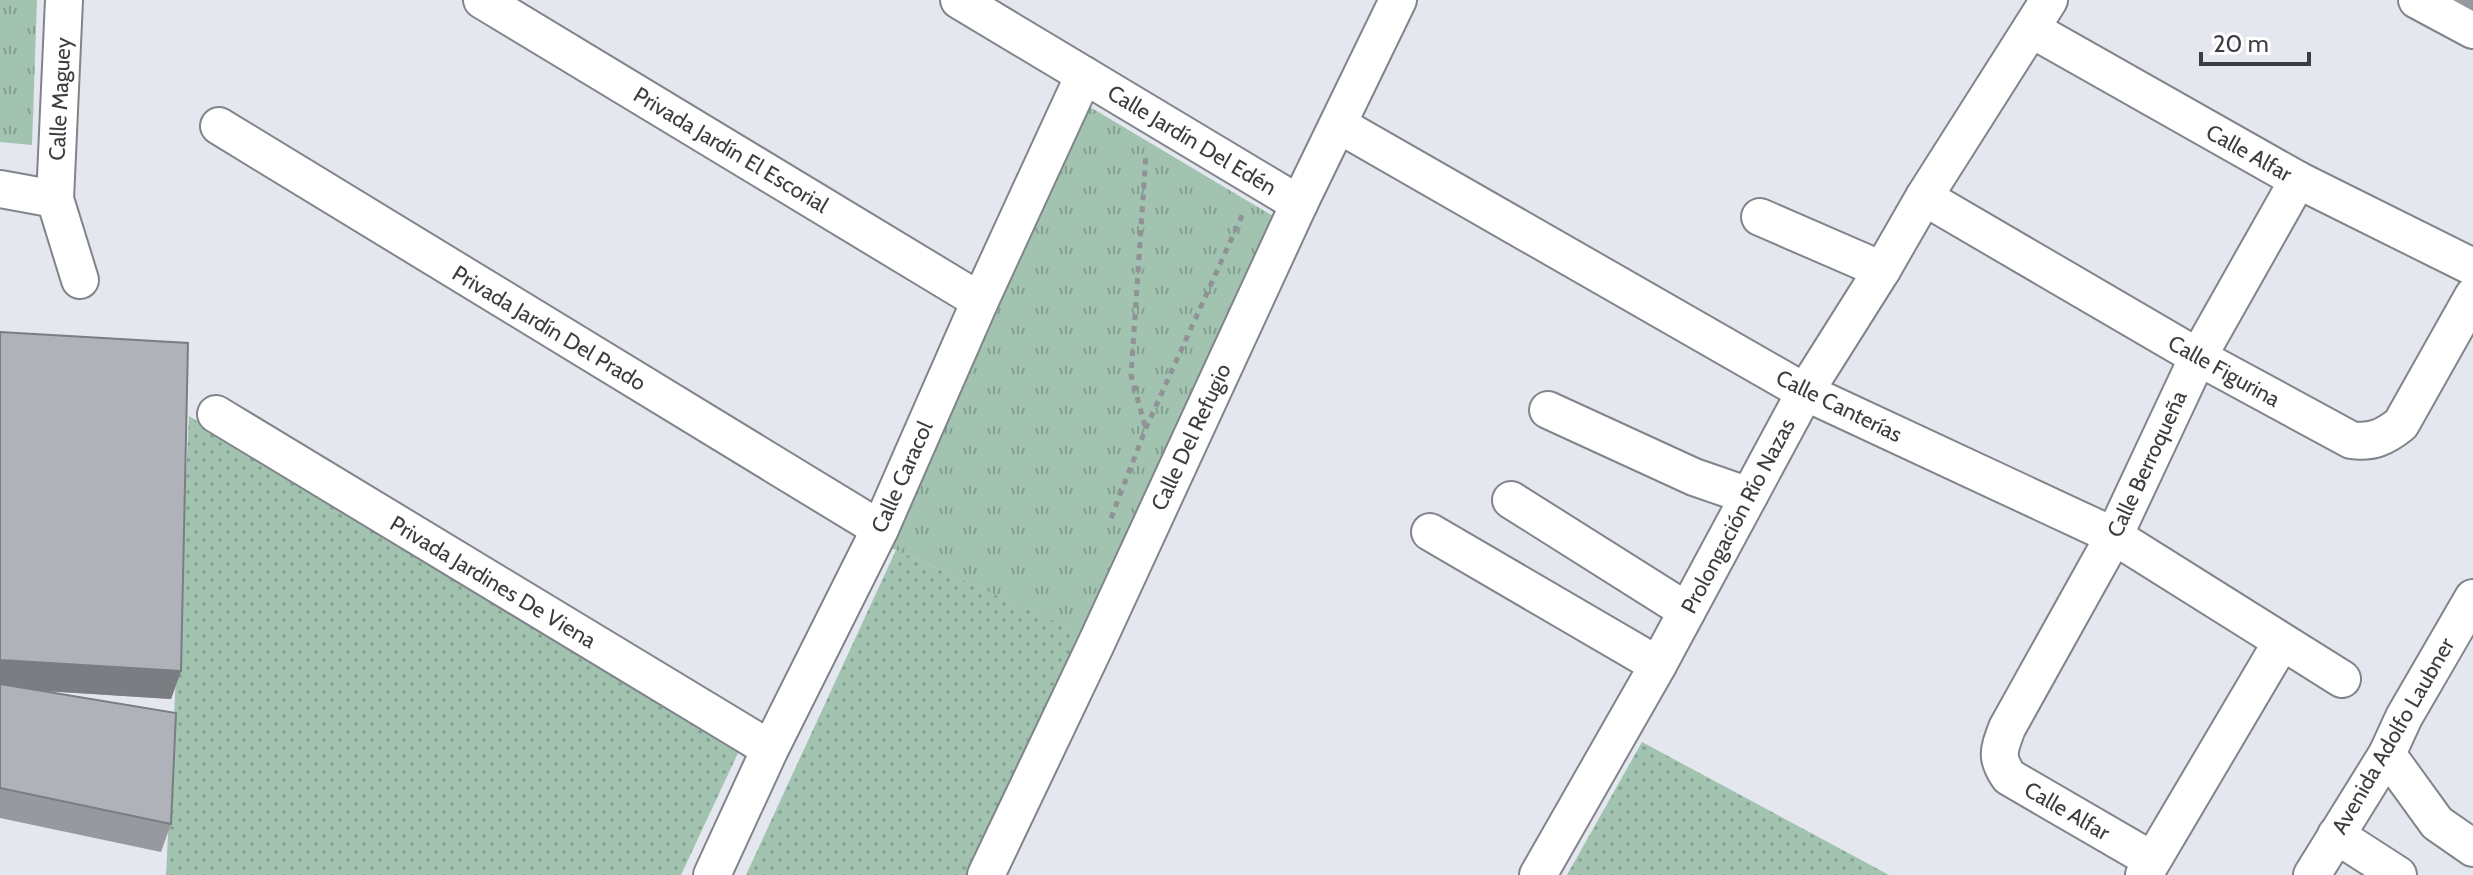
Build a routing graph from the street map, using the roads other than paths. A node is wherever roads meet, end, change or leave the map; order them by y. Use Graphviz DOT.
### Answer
graph roads {
  1 [pos="64,0"];
  2 [pos="482,0"];
  3 [pos="959,0"];
  4 [pos="1398,0"];
  5 [pos="2417,0"];
  6 [pos="2040,15"];
  7 [pos="2473,30"];
  8 [pos="1084,75"];
  9 [pos="1339,125"];
  10 [pos="219,126"];
  11 [pos="2298,180"];
  12 [pos="0,189"];
  13 [pos="1924,197"];
  14 [pos="55,199"];
  15 [pos="1299,204"];
  16 [pos="1760,217"];
  17 [pos="2473,267"];
  18 [pos="1882,270"];
  19 [pos="80,280"];
  20 [pos="2473,296"];
  21 [pos="980,301"];
  22 [pos="2198,357"];
  23 [pos="1805,392"];
  24 [pos="1548,410"];
  25 [pos="216,414"];
  26 [pos="1749,496"];
  27 [pos="1511,500"];
  28 [pos="880,529"];
  29 [pos="1430,532"];
  30 [pos="2114,536"];
  31 [pos="2473,598"];
  32 [pos="1687,611"];
  33 [pos="2281,643"];
  34 [pos="1658,665"];
  35 [pos="2342,679"];
  36 [pos="770,749"];
  37 [pos="1999,750"];
  38 [pos="2387,754"];
  39 [pos="2336,835"];
  40 [pos="2473,848"];
  41 [pos="2148,867"];
  42 [pos="712,875"];
  43 [pos="986,875"];
  44 [pos="1538,875"];
  45 [pos="2312,875"];
  46 [pos="2398,875"];
  1 -- 14 [label="street, Calle Maguey"];
  2 -- 21 [label="street, Privada Jardín El Escorial"];
  3 -- 8 [label="street, Calle Jardín Del Edén"];
  4 -- 9 [label="street, Calle Del Refugio"];
  5 -- 7 [label="street"];
  6 -- 11 [label="street, Calle Alfar"];
  6 -- 13 [label="street, Prolongación Río Nazas"];
  8 -- 15 [label="street, Calle Jardín Del Edén"];
  8 -- 21 [label="street, Calle Caracol"];
  9 -- 15 [label="street, Calle Del Refugio"];
  9 -- 23 [label="street, Calle Canterías"];
  10 -- 28 [label="street, Privada Jardín Del Prado"];
  11 -- 17 [label="street, Calle Alfar"];
  11 -- 22 [label="street, Calle Berroqueña"];
  12 -- 14 [label="street"];
  13 -- 18 [label="street, Prolongación Río Nazas"];
  13 -- 22 [label="street, Calle Figurina"];
  14 -- 19 [label="street, Calle Maguey"];
  15 -- 43 [label="street, Calle Del Refugio"];
  16 -- 18 [label="street"];
  18 -- 23 [label="street, Prolongación Río Nazas"];
  20 -- 22 [label="street, Calle Figurina"];
  21 -- 28 [label="street, Calle Caracol"];
  22 -- 30 [label="street, Calle Berroqueña"];
  23 -- 26 [label="street, Prolongación Río Nazas"];
  23 -- 30 [label="street, Calle Canterías"];
  24 -- 26 [label="street"];
  25 -- 36 [label="street, Privada Jardines De Viena"];
  26 -- 32 [label="street, Prolongación Río Nazas"];
  27 -- 32 [label="street"];
  28 -- 36 [label="street, Calle Caracol"];
  29 -- 34 [label="street"];
  30 -- 33 [label="street, Calle Canterías"];
  30 -- 37 [label="street, Calle Berroqueña"];
  31 -- 38 [label="street, Avenida Adolfo Laubner"];
  32 -- 34 [label="street, Prolongación Río Nazas"];
  33 -- 35 [label="street, Calle Canterías"];
  33 -- 41 [label="street"];
  34 -- 44 [label="street, Prolongación Río Nazas"];
  36 -- 42 [label="street, Calle Caracol"];
  37 -- 41 [label="street, Calle Alfar"];
  38 -- 39 [label="street, Avenida Adolfo Laubner"];
  38 -- 40 [label="street"];
  39 -- 45 [label="street, Avenida Adolfo Laubner"];
  39 -- 46 [label="street"];
}
